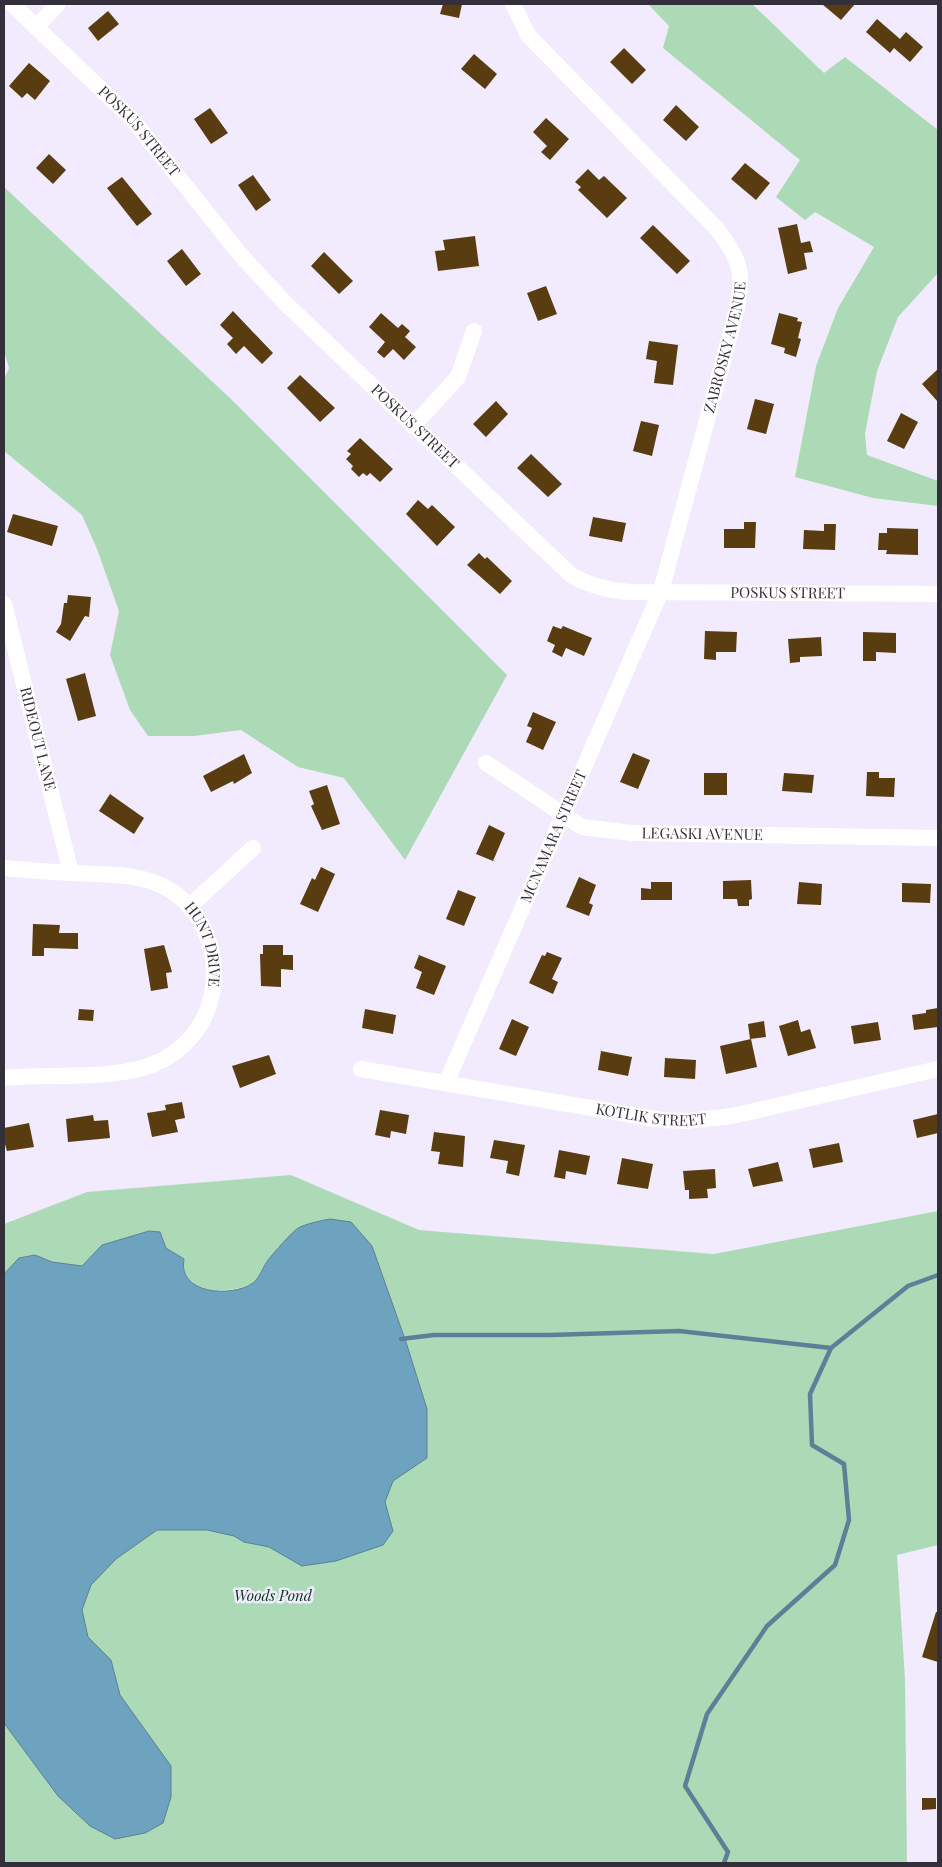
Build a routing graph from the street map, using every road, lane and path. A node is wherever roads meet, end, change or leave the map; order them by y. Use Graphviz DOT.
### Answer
graph roads {
  1 [pos="12,4"];
  2 [pos="58,4"];
  3 [pos="514,4"];
  4 [pos="36,26"];
  5 [pos="474,331"];
  6 [pos="413,426"];
  7 [pos="661,591"];
  8 [pos="938,594"];
  9 [pos="4,604"];
  10 [pos="486,763"];
  11 [pos="563,815"];
  12 [pos="938,838"];
  13 [pos="253,848"];
  14 [pos="4,868"];
  15 [pos="71,873"];
  16 [pos="189,906"];
  17 [pos="361,1069"];
  18 [pos="938,1069"];
  19 [pos="4,1078"];
  20 [pos="446,1083"];
  1 -- 4 [label="street, POSKUS STREET"];
  2 -- 4 [label="street"];
  3 -- 7 [label="street, ZABROSKY AVENUE"];
  4 -- 6 [label="street, POSKUS STREET"];
  5 -- 6 [label="street"];
  6 -- 7 [label="street, POSKUS STREET"];
  7 -- 8 [label="street, POSKUS STREET"];
  7 -- 11 [label="street, MCNAMARA STREET"];
  9 -- 15 [label="street, RIDEOUT LANE"];
  10 -- 11 [label="street, LEGASKI AVENUE"];
  11 -- 12 [label="street, LEGASKI AVENUE"];
  11 -- 20 [label="street, MCNAMARA STREET"];
  13 -- 16 [label="street"];
  14 -- 15 [label="street, HUNT DRIVE"];
  15 -- 16 [label="street, HUNT DRIVE"];
  16 -- 19 [label="street, HUNT DRIVE"];
  17 -- 20 [label="street, KOTLIK STREET"];
  18 -- 20 [label="street, KOTLIK STREET"];
}
